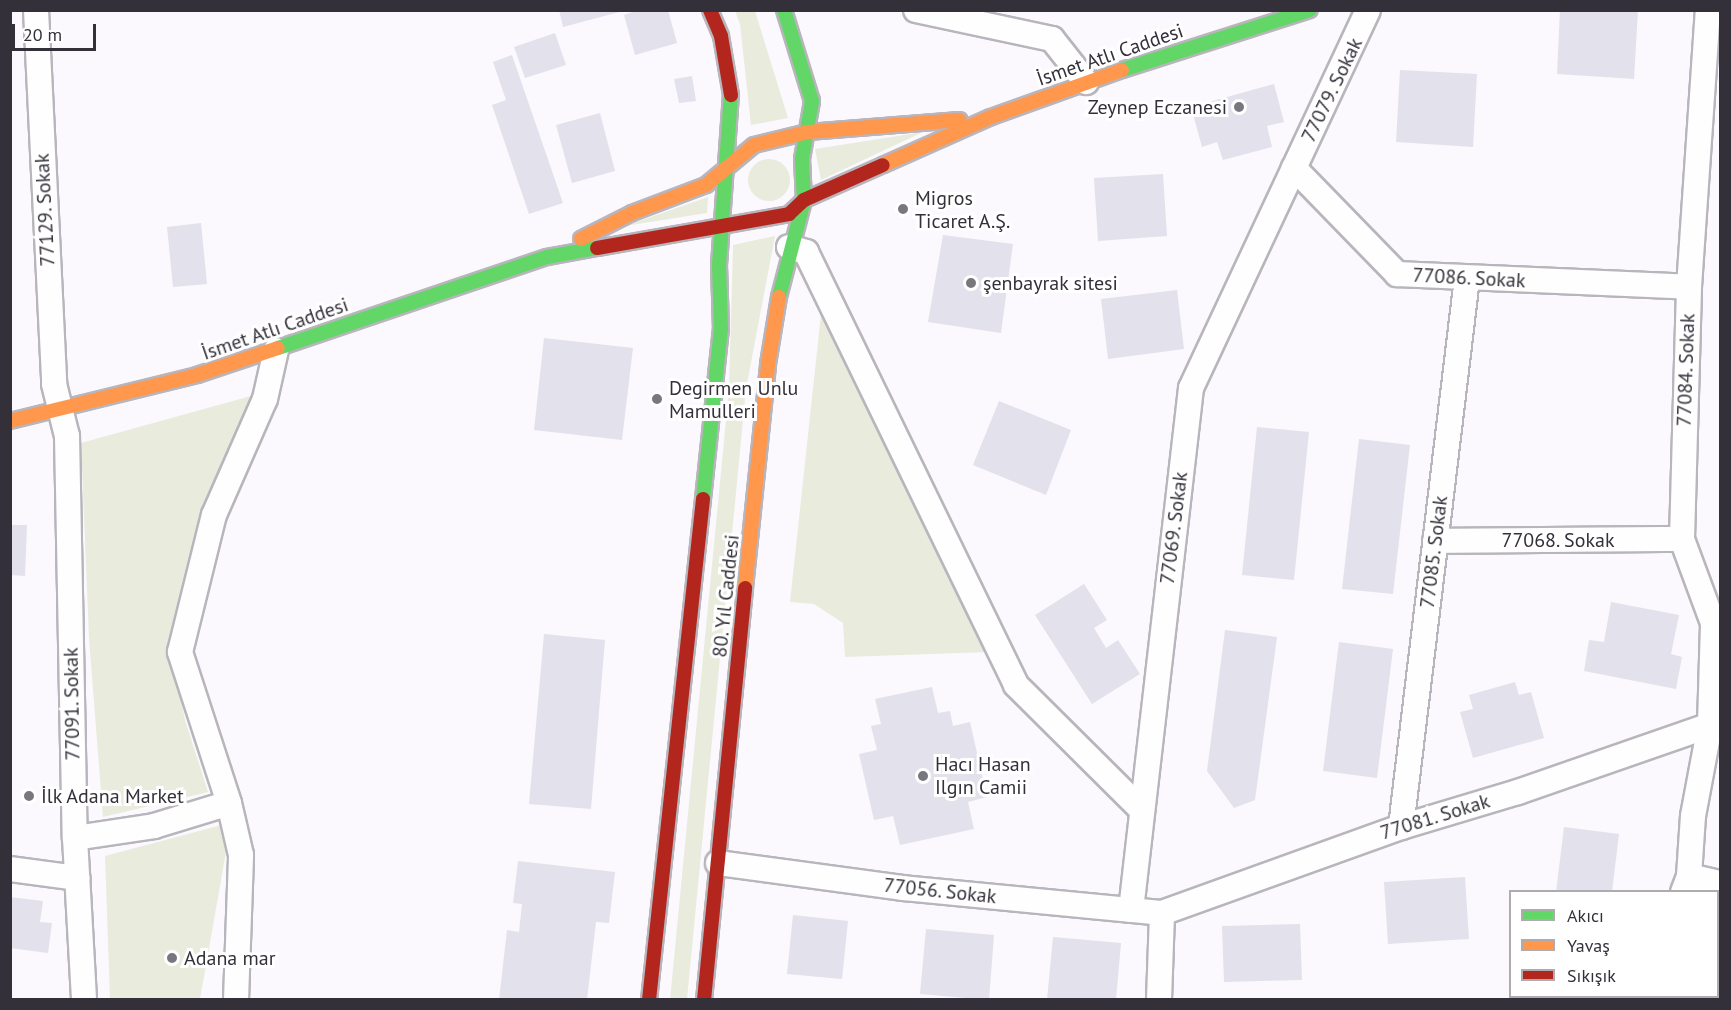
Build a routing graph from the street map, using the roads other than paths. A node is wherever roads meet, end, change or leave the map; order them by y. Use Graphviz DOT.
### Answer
graph roads {
  1 [pos="36,10"];
  2 [pos="710,10"];
  3 [pos="784,10"];
  4 [pos="916,10"];
  5 [pos="1310,10"];
  6 [pos="1368,10"];
  7 [pos="1708,10"];
  8 [pos="1086,82"];
  9 [pos="991,117"];
  10 [pos="808,132"];
  11 [pos="728,168"];
  12 [pos="1294,168"];
  13 [pos="804,200"];
  14 [pos="723,224"];
  15 [pos="789,247"];
  16 [pos="547,257"];
  17 [pos="1467,278"];
  18 [pos="1689,287"];
  19 [pos="276,350"];
  20 [pos="58,409"];
  21 [pos="10,421"];
  22 [pos="1682,539"];
  23 [pos="1435,541"];
  24 [pos="1710,725"];
  25 [pos="230,803"];
  26 [pos="1142,810"];
  27 [pos="1401,826"];
  28 [pos="75,838"];
  29 [pos="718,863"];
  30 [pos="10,869"];
  31 [pos="77,878"];
  32 [pos="1720,883"];
  33 [pos="1686,884"];
  34 [pos="1131,910"];
  35 [pos="1162,914"];
  36 [pos="84,999"];
  37 [pos="237,999"];
  38 [pos="649,999"];
  39 [pos="704,999"];
  40 [pos="1159,999"];
  1 -- 20 [label="street, 77129. Sokak"];
  2 -- 11 [label="main road"];
  3 -- 10 [label="main road"];
  4 -- 8 [label="street"];
  5 -- 8 [label="main road, İsmet Atlı Caddesi"];
  6 -- 12 [label="street, 77079. Sokak"];
  7 -- 18 [label="street, 77084. Sokak"];
  8 -- 9 [label="main road, İsmet Atlı Caddesi"];
  9 -- 10 [label="main road, İsmet Atlı Caddesi"];
  9 -- 13 [label="main road, İsmet Atlı Caddesi"];
  10 -- 11 [label="main road, İsmet Atlı Caddesi"];
  10 -- 13 [label="main road"];
  11 -- 14 [label="main road, 80. Yıl Caddesi"];
  11 -- 16 [label="main road, İsmet Atlı Caddesi"];
  12 -- 17 [label="street, 77086. Sokak"];
  12 -- 26 [label="street, 77069. Sokak"];
  13 -- 14 [label="main road, İsmet Atlı Caddesi"];
  13 -- 15 [label="main road, 80. Yıl Caddesi"];
  14 -- 16 [label="main road, İsmet Atlı Caddesi"];
  14 -- 38 [label="main road, 80. Yıl Caddesi"];
  15 -- 26 [label="street"];
  15 -- 29 [label="main road, 80. Yıl Caddesi"];
  16 -- 19 [label="main road, İsmet Atlı Caddesi"];
  17 -- 18 [label="street, 77086. Sokak"];
  17 -- 23 [label="street, 77085. Sokak"];
  18 -- 22 [label="street, 77084. Sokak"];
  19 -- 20 [label="main road, İsmet Atlı Caddesi"];
  19 -- 25 [label="street"];
  20 -- 21 [label="main road, İsmet Atlı Caddesi"];
  20 -- 28 [label="street, 77091. Sokak"];
  22 -- 23 [label="street, 77068. Sokak"];
  22 -- 24 [label="street, 77084. Sokak"];
  23 -- 27 [label="street, 77085. Sokak"];
  24 -- 27 [label="street, 77081. Sokak"];
  24 -- 33 [label="street, 77084. Sokak"];
  25 -- 28 [label="street"];
  25 -- 37 [label="street"];
  26 -- 34 [label="street, 77069. Sokak"];
  27 -- 35 [label="street, 77081. Sokak"];
  28 -- 31 [label="street, 77091. Sokak"];
  29 -- 34 [label="street, 77056. Sokak"];
  29 -- 39 [label="main road, 80. Yıl Caddesi"];
  30 -- 31 [label="street"];
  31 -- 36 [label="street, 77091. Sokak"];
  32 -- 33 [label="street"];
  34 -- 35 [label="street, 77056. Sokak"];
  35 -- 40 [label="street"];
}
